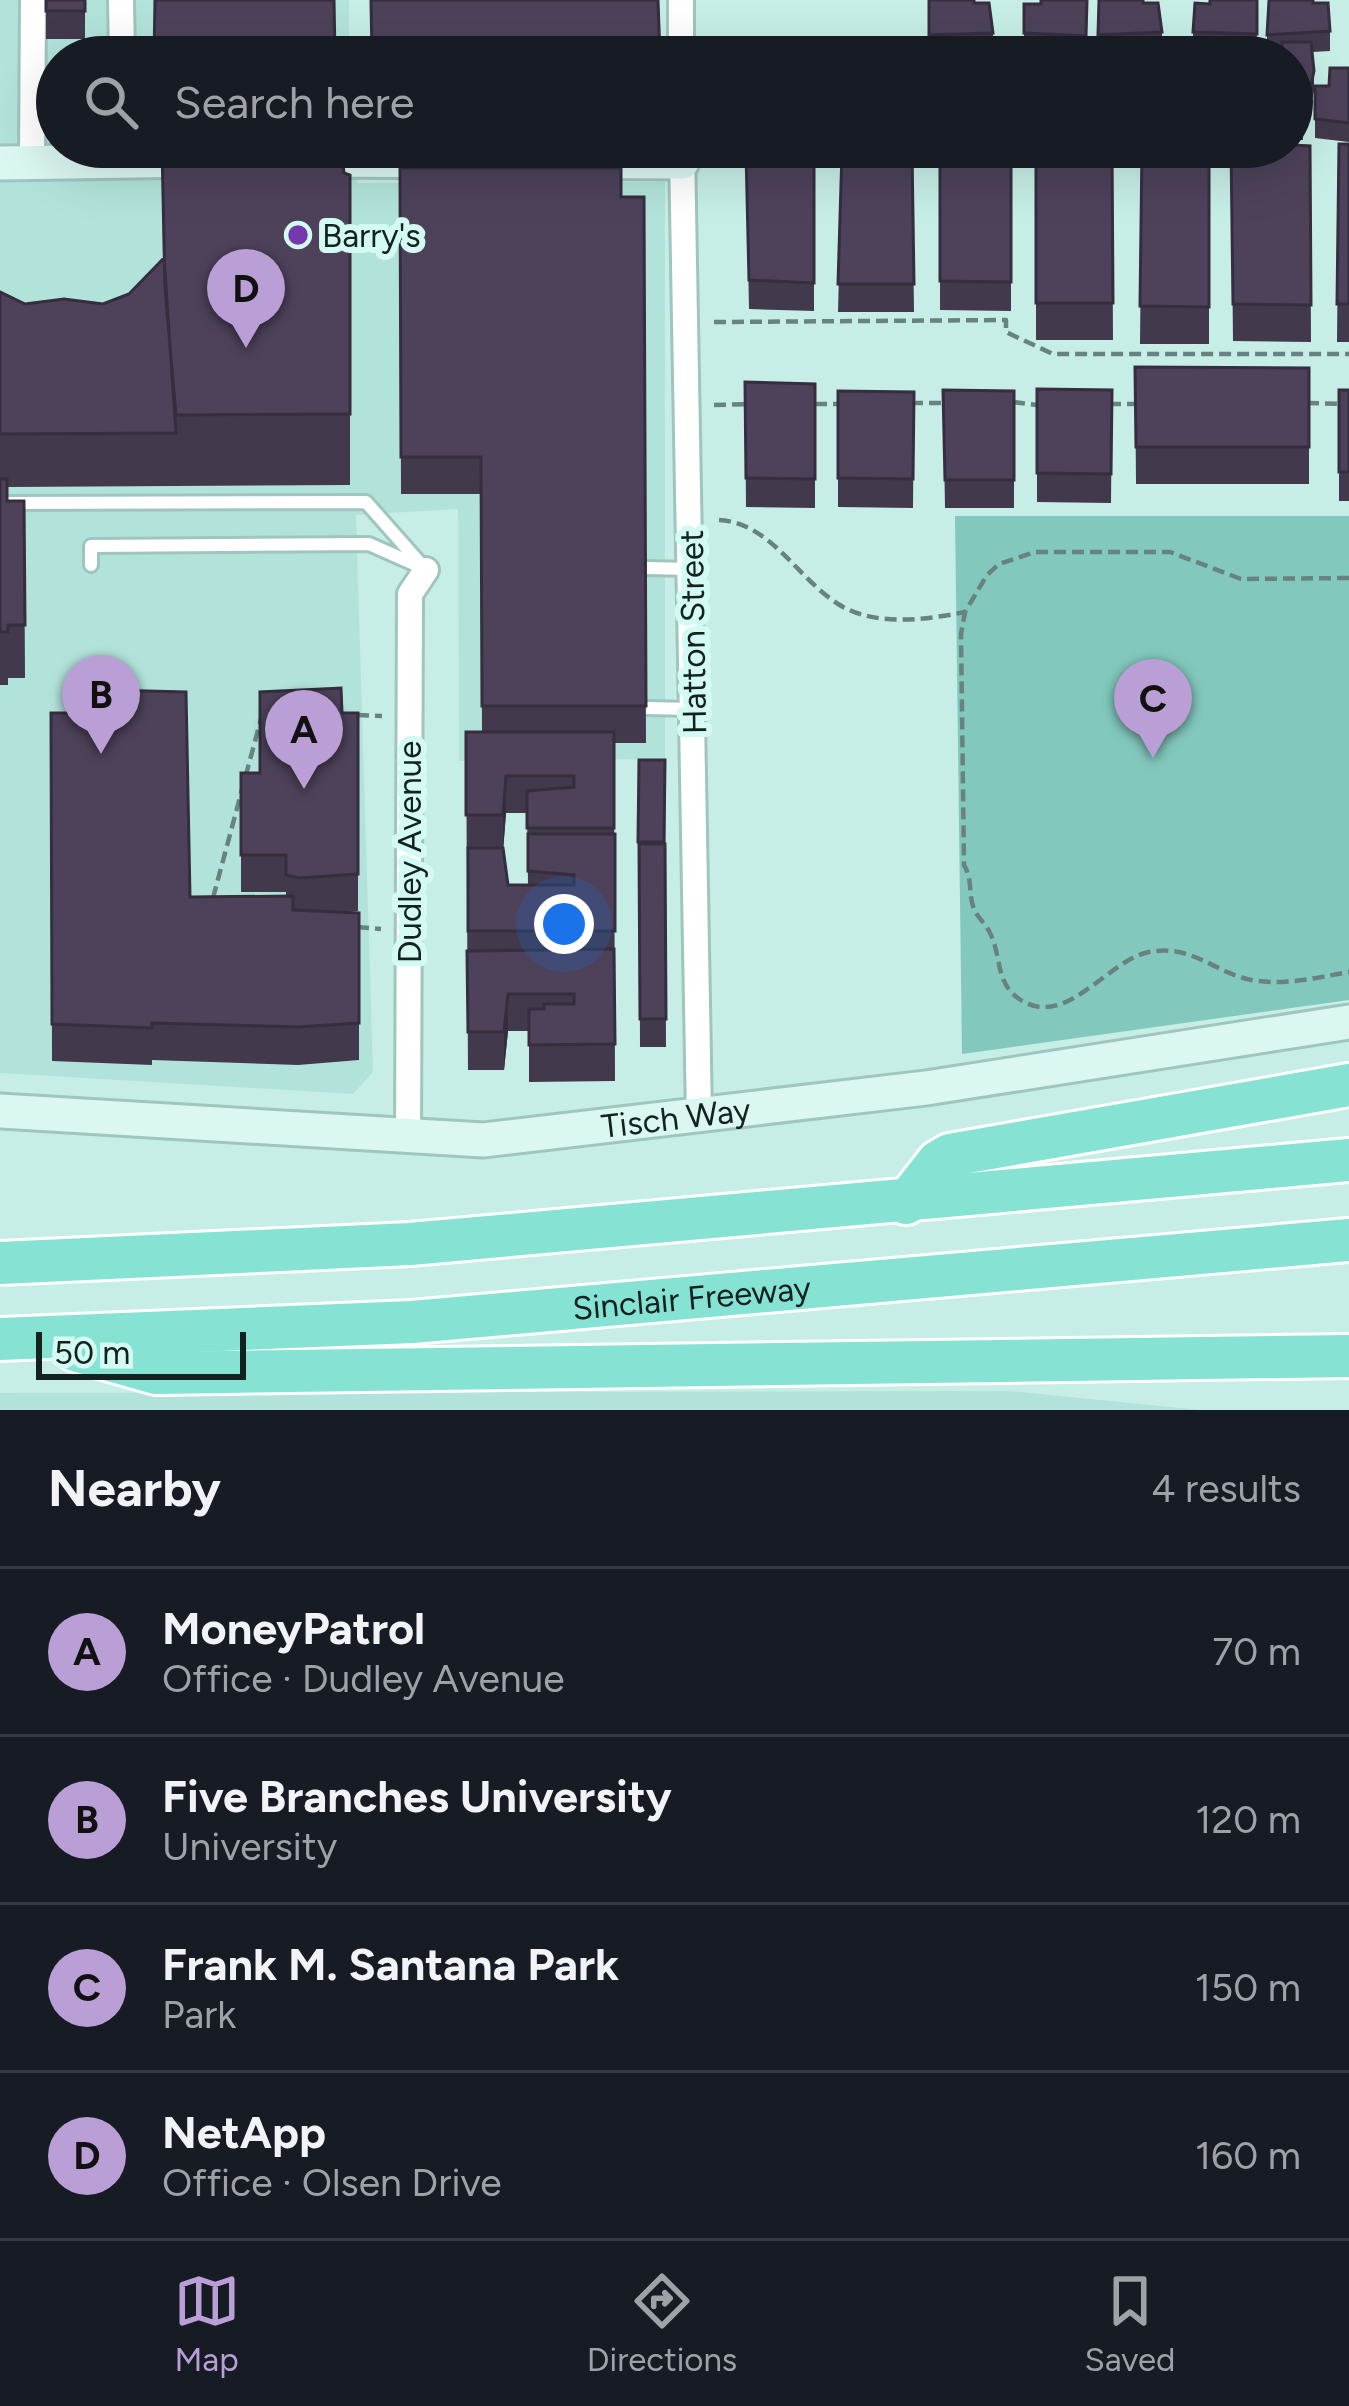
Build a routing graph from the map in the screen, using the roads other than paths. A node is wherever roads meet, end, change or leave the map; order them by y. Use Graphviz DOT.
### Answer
graph roads {
  1 [pos="33,0"];
  2 [pos="121,0"];
  3 [pos="681,0"];
  4 [pos="122,36"];
  5 [pos="681,36"];
  6 [pos="16,163"];
  7 [pos="407,168"];
  8 [pos="474,168"];
  9 [pos="682,168"];
  10 [pos="0,503"];
  11 [pos="91,565"];
  12 [pos="645,568"];
  13 [pos="693,569"];
  14 [pos="426,570"];
  15 [pos="646,708"];
  16 [pos="694,709"];
  17 [pos="1349,1022"];
  18 [pos="1349,1085"];
  19 [pos="0,1111"];
  20 [pos="699,1117"];
  21 [pos="408,1139"];
  22 [pos="1349,1160"];
  23 [pos="907,1203"];
  24 [pos="1349,1240"];
  25 [pos="0,1263"];
  26 [pos="17,1339"];
  27 [pos="1349,1356"];
  28 [pos="1210,1359"];
  29 [pos="1349,1383"];
  1 -- 6 [label="street"];
  2 -- 4 [label="street"];
  3 -- 5 [label="street"];
  7 -- 8 [label="main road"];
  9 -- 13 [label="street, Hatton Street"];
  10 -- 14 [label="lane"];
  11 -- 14 [label="lane"];
  12 -- 13 [label="lane"];
  13 -- 16 [label="street, Hatton Street"];
  14 -- 21 [label="street, Dudley Avenue"];
  15 -- 16 [label="lane"];
  16 -- 20 [label="street, Hatton Street"];
  17 -- 20 [label="main road, Tisch Way"];
  18 -- 23 [label="highway"];
  19 -- 21 [label="main road, Tisch Way"];
  20 -- 21 [label="main road, Tisch Way"];
  22 -- 23 [label="highway"];
  23 -- 25 [label="highway"];
  24 -- 26 [label="highway, Sinclair Freeway"];
  26 -- 28 [label="highway"];
  27 -- 28 [label="highway"];
  28 -- 29 [label="highway"];
}
